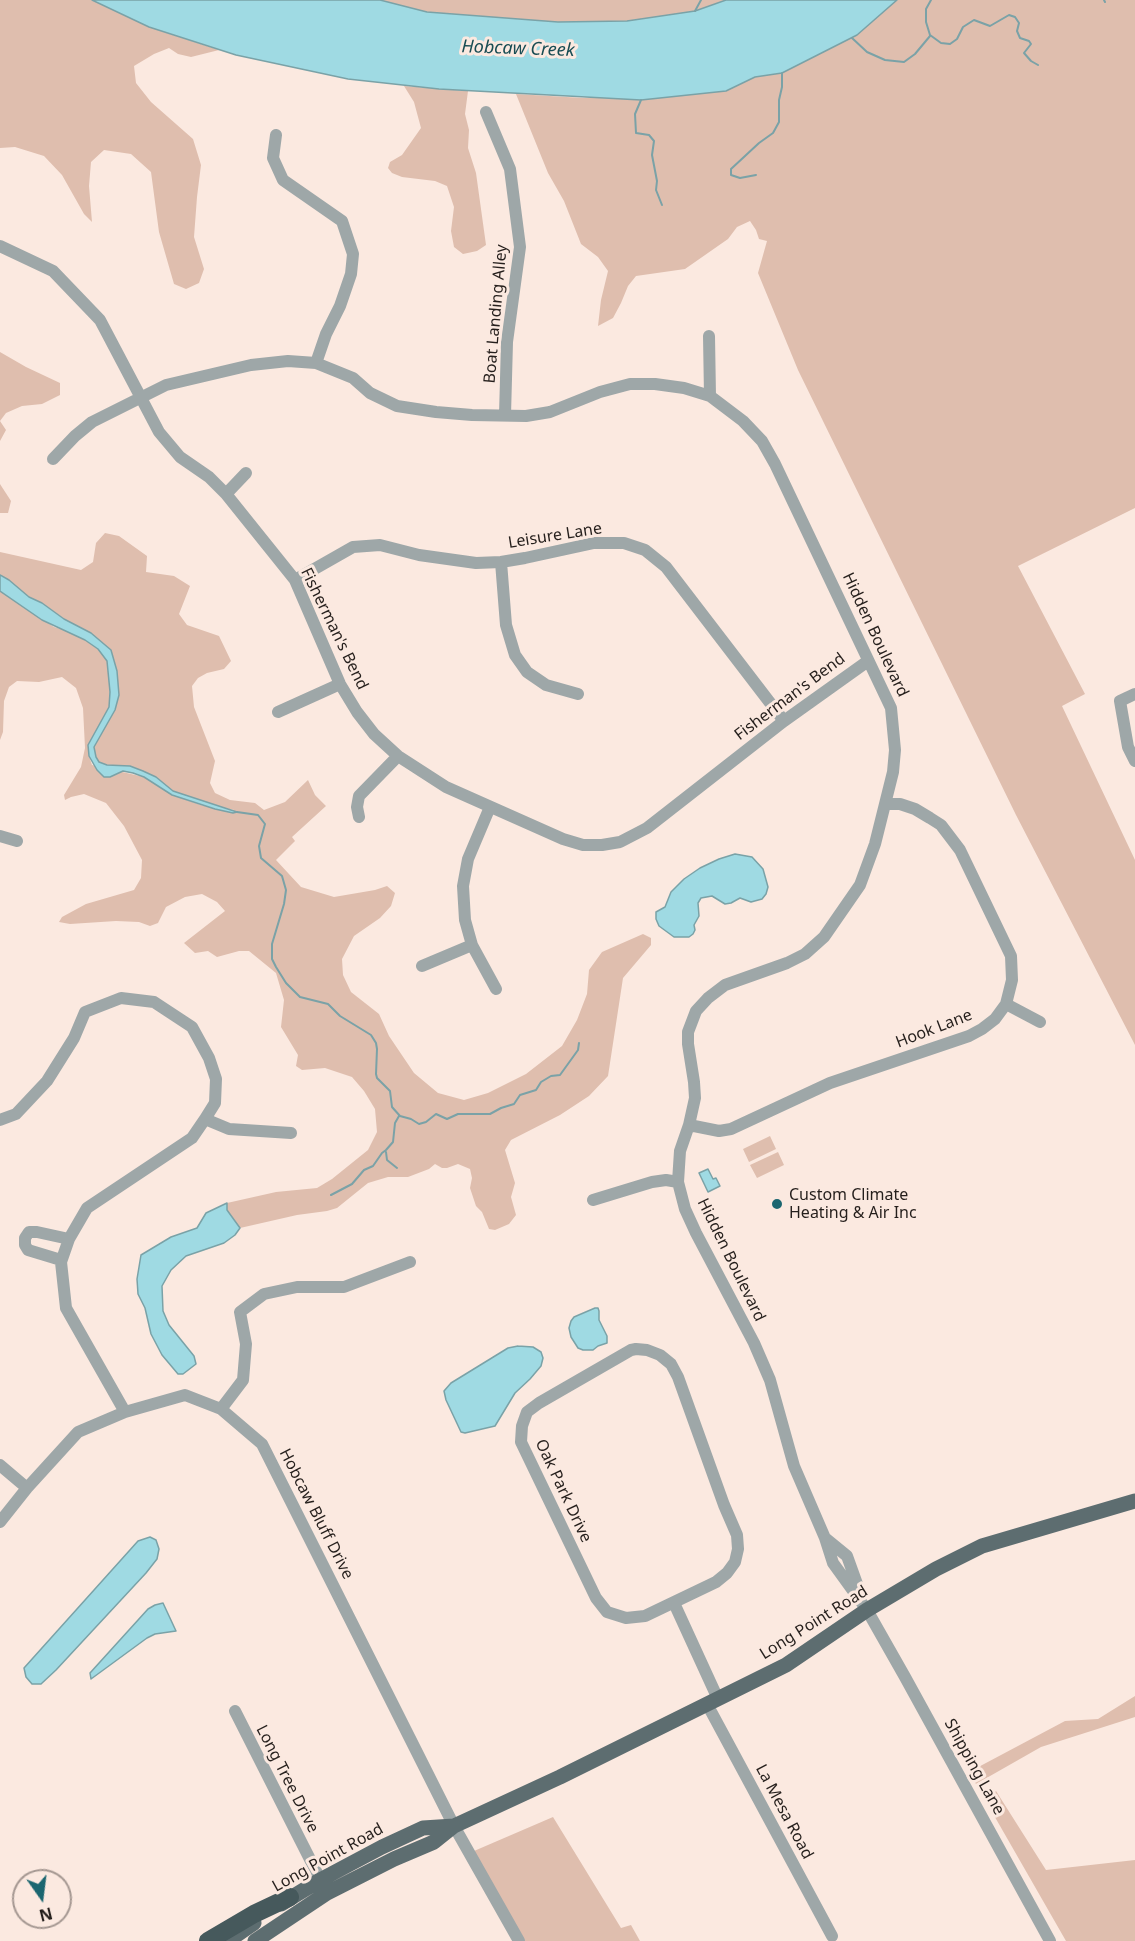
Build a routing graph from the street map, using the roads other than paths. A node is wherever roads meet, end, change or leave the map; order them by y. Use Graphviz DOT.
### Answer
graph roads {
  1 [pos="486,112"];
  2 [pos="276,135"];
  3 [pos="0,246"];
  4 [pos="709,336"];
  5 [pos="316,363"];
  6 [pos="710,396"];
  7 [pos="141,397"];
  8 [pos="505,415"];
  9 [pos="53,459"];
  10 [pos="246,473"];
  11 [pos="226,494"];
  12 [pos="501,561"];
  13 [pos="295,580"];
  14 [pos="868,661"];
  15 [pos="339,684"];
  16 [pos="578,694"];
  17 [pos="1135,694"];
  18 [pos="278,712"];
  19 [pos="784,721"];
  20 [pos="398,756"];
  21 [pos="1135,761"];
  22 [pos="885,804"];
  23 [pos="490,807"];
  24 [pos="358,816"];
  25 [pos="0,836"];
  26 [pos="17,841"];
  27 [pos="472,945"];
  28 [pos="422,966"];
  29 [pos="496,989"];
  30 [pos="1006,1004"];
  31 [pos="1041,1022"];
  32 [pos="205,1119"];
  33 [pos="0,1120"];
  34 [pos="689,1125"];
  35 [pos="291,1133"];
  36 [pos="678,1182"];
  37 [pos="593,1200"];
  38 [pos="69,1239"];
  39 [pos="61,1260"];
  40 [pos="410,1262"];
  41 [pos="221,1409"];
  42 [pos="125,1412"];
  43 [pos="0,1465"];
  44 [pos="27,1488"];
  45 [pos="1135,1501"];
  46 [pos="0,1522"];
  47 [pos="674,1603"];
  48 [pos="867,1610"];
  49 [pos="713,1702"];
  50 [pos="235,1711"];
  51 [pos="454,1826"];
  52 [pos="324,1886"];
  53 [pos="290,1897"];
  54 [pos="832,1936"];
  55 [pos="208,1941"];
  56 [pos="228,1941"];
  57 [pos="255,1941"];
  58 [pos="519,1941"];
  59 [pos="1050,1941"];
  1 -- 8 [label="street, Boat Landing Alley"];
  2 -- 5 [label="street"];
  3 -- 7 [label="street, Fisherman's Bend"];
  4 -- 6 [label="street"];
  5 -- 7 [label="street, Hidden Boulevard"];
  5 -- 8 [label="street, Hidden Boulevard"];
  6 -- 8 [label="street, Hidden Boulevard"];
  6 -- 14 [label="street, Hidden Boulevard"];
  7 -- 9 [label="street, Hidden Boulevard"];
  7 -- 11 [label="street, Fisherman's Bend"];
  10 -- 11 [label="street"];
  11 -- 13 [label="street, Fisherman's Bend"];
  12 -- 13 [label="street, Leisure Lane"];
  12 -- 16 [label="street"];
  12 -- 19 [label="street, Leisure Lane"];
  13 -- 15 [label="street, Fisherman's Bend"];
  14 -- 19 [label="street, Fisherman's Bend"];
  14 -- 22 [label="street, Hidden Boulevard"];
  15 -- 18 [label="street"];
  15 -- 20 [label="street, Fisherman's Bend"];
  17 -- 21 [label="street"];
  19 -- 23 [label="street, Fisherman's Bend"];
  20 -- 23 [label="street, Fisherman's Bend"];
  20 -- 24 [label="street"];
  22 -- 30 [label="street"];
  22 -- 34 [label="street, Hidden Boulevard"];
  23 -- 27 [label="street"];
  25 -- 26 [label="street"];
  27 -- 28 [label="street"];
  27 -- 29 [label="street"];
  30 -- 31 [label="street"];
  30 -- 34 [label="street, Hook Lane"];
  32 -- 33 [label="street"];
  32 -- 35 [label="street"];
  32 -- 38 [label="street"];
  34 -- 36 [label="street, Hidden Boulevard"];
  36 -- 37 [label="street"];
  36 -- 48 [label="street, Hidden Boulevard"];
  38 -- 39 [label="street"];
  38 -- 39 [label="street"];
  39 -- 42 [label="street"];
  40 -- 41 [label="street"];
  41 -- 42 [label="street, Hobcaw Bluff Drive"];
  41 -- 51 [label="street, Hobcaw Bluff Drive"];
  42 -- 44 [label="street, Hobcaw Bluff Drive"];
  43 -- 44 [label="street"];
  44 -- 46 [label="street, Hobcaw Bluff Drive"];
  45 -- 48 [label="main road, Long Point Road"];
  47 -- 47 [label="street, Oak Park Drive"];
  47 -- 49 [label="street, La Mesa Road"];
  48 -- 49 [label="main road, Long Point Road"];
  48 -- 59 [label="street, Shipping Lane"];
  49 -- 51 [label="main road, Long Point Road"];
  49 -- 54 [label="street, La Mesa Road"];
  50 -- 52 [label="street, Long Tree Drive"];
  51 -- 52 [label="main road, Long Point Road"];
  51 -- 58 [label="street, Hobcaw Bluff Drive"];
  52 -- 53 [label="main road, Long Point Road"];
  52 -- 57 [label="main road, Long Point Road"];
  53 -- 55 [label="highway"];
  53 -- 56 [label="main road, Long Point Road"];
}
